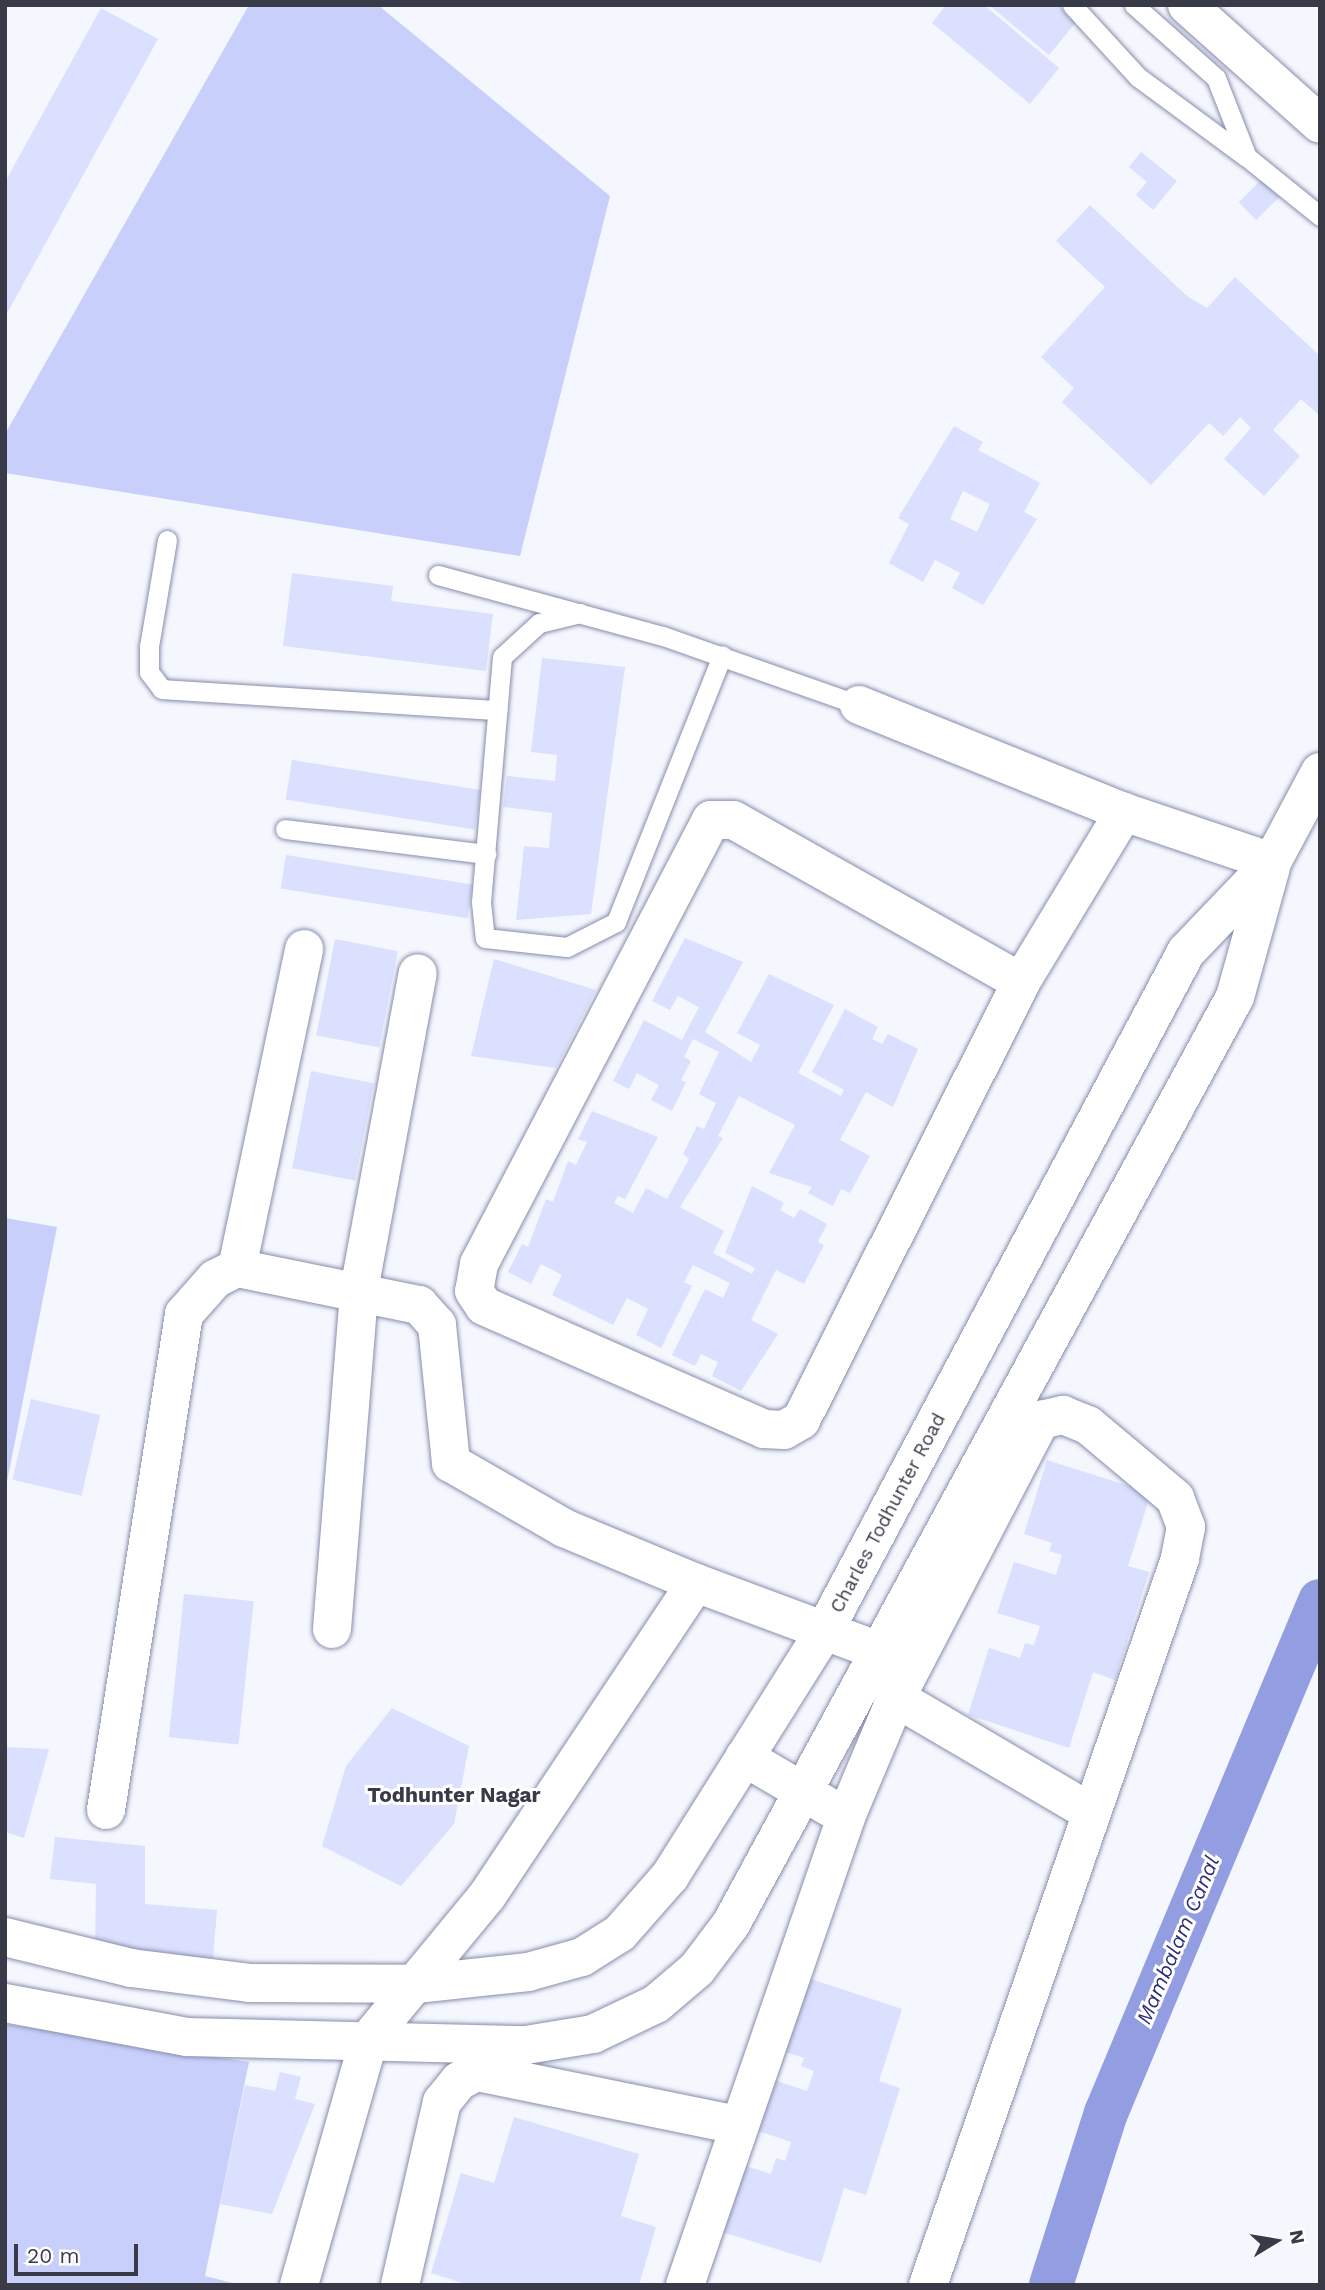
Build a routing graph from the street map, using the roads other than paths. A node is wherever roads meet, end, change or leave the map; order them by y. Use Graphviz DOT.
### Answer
graph roads {
  1 [pos="1072,5"];
  2 [pos="1134,5"];
  3 [pos="1187,5"];
  4 [pos="1313,103"];
  5 [pos="1247,157"];
  6 [pos="1320,216"];
  7 [pos="167,540"];
  8 [pos="438,575"];
  9 [pos="580,613"];
  10 [pos="722,655"];
  11 [pos="859,705"];
  12 [pos="497,710"];
  13 [pos="1320,772"];
  14 [pos="1124,812"];
  15 [pos="285,828"];
  16 [pos="486,854"];
  17 [pos="1272,862"];
  18 [pos="304,949"];
  19 [pos="418,973"];
  20 [pos="1021,982"];
  21 [pos="1060,1190"];
  22 [pos="1118,1213"];
  23 [pos="237,1268"];
  24 [pos="359,1290"];
  25 [pos="696,1583"];
  26 [pos="826,1628"];
  27 [pos="332,1629"];
  28 [pos="879,1651"];
  29 [pos="896,1698"];
  30 [pos="744,1757"];
  31 [pos="803,1791"];
  32 [pos="106,1810"];
  33 [pos="1092,1813"];
  34 [pos="846,1817"];
  35 [pos="5,1937"];
  36 [pos="416,1984"];
  37 [pos="5,2003"];
  38 [pos="369,2039"];
  39 [pos="738,2125"];
  40 [pos="299,2285"];
  41 [pos="401,2285"];
  42 [pos="685,2285"];
  43 [pos="928,2285"];
  1 -- 5 [label="lane"];
  2 -- 5 [label="lane"];
  3 -- 4 [label="street"];
  5 -- 6 [label="lane"];
  7 -- 12 [label="lane"];
  8 -- 9 [label="lane"];
  9 -- 10 [label="lane"];
  9 -- 12 [label="lane"];
  10 -- 11 [label="lane"];
  10 -- 16 [label="lane"];
  11 -- 14 [label="street"];
  12 -- 16 [label="lane"];
  13 -- 17 [label="street, Charles Todhunter Road"];
  14 -- 17 [label="street"];
  14 -- 20 [label="street"];
  15 -- 16 [label="lane"];
  17 -- 21 [label="street, Charles Todhunter Road"];
  17 -- 22 [label="street"];
  18 -- 23 [label="street"];
  19 -- 24 [label="street"];
  20 -- 20 [label="street"];
  21 -- 22 [label="street"];
  21 -- 26 [label="street, Charles Todhunter Road"];
  22 -- 28 [label="street"];
  23 -- 24 [label="street"];
  23 -- 32 [label="street"];
  24 -- 25 [label="street, Charles Todhunter Road"];
  24 -- 27 [label="street"];
  25 -- 26 [label="street, Charles Todhunter Road"];
  25 -- 36 [label="street"];
  26 -- 28 [label="street"];
  26 -- 30 [label="street"];
  28 -- 31 [label="street"];
  29 -- 33 [label="street"];
  29 -- 33 [label="street"];
  29 -- 34 [label="street"];
  30 -- 31 [label="street"];
  30 -- 36 [label="street"];
  31 -- 34 [label="street"];
  31 -- 38 [label="street"];
  33 -- 43 [label="street"];
  34 -- 39 [label="street"];
  35 -- 36 [label="street"];
  36 -- 38 [label="street"];
  37 -- 38 [label="street"];
  38 -- 40 [label="street"];
  39 -- 41 [label="street"];
  39 -- 42 [label="street"];
}
